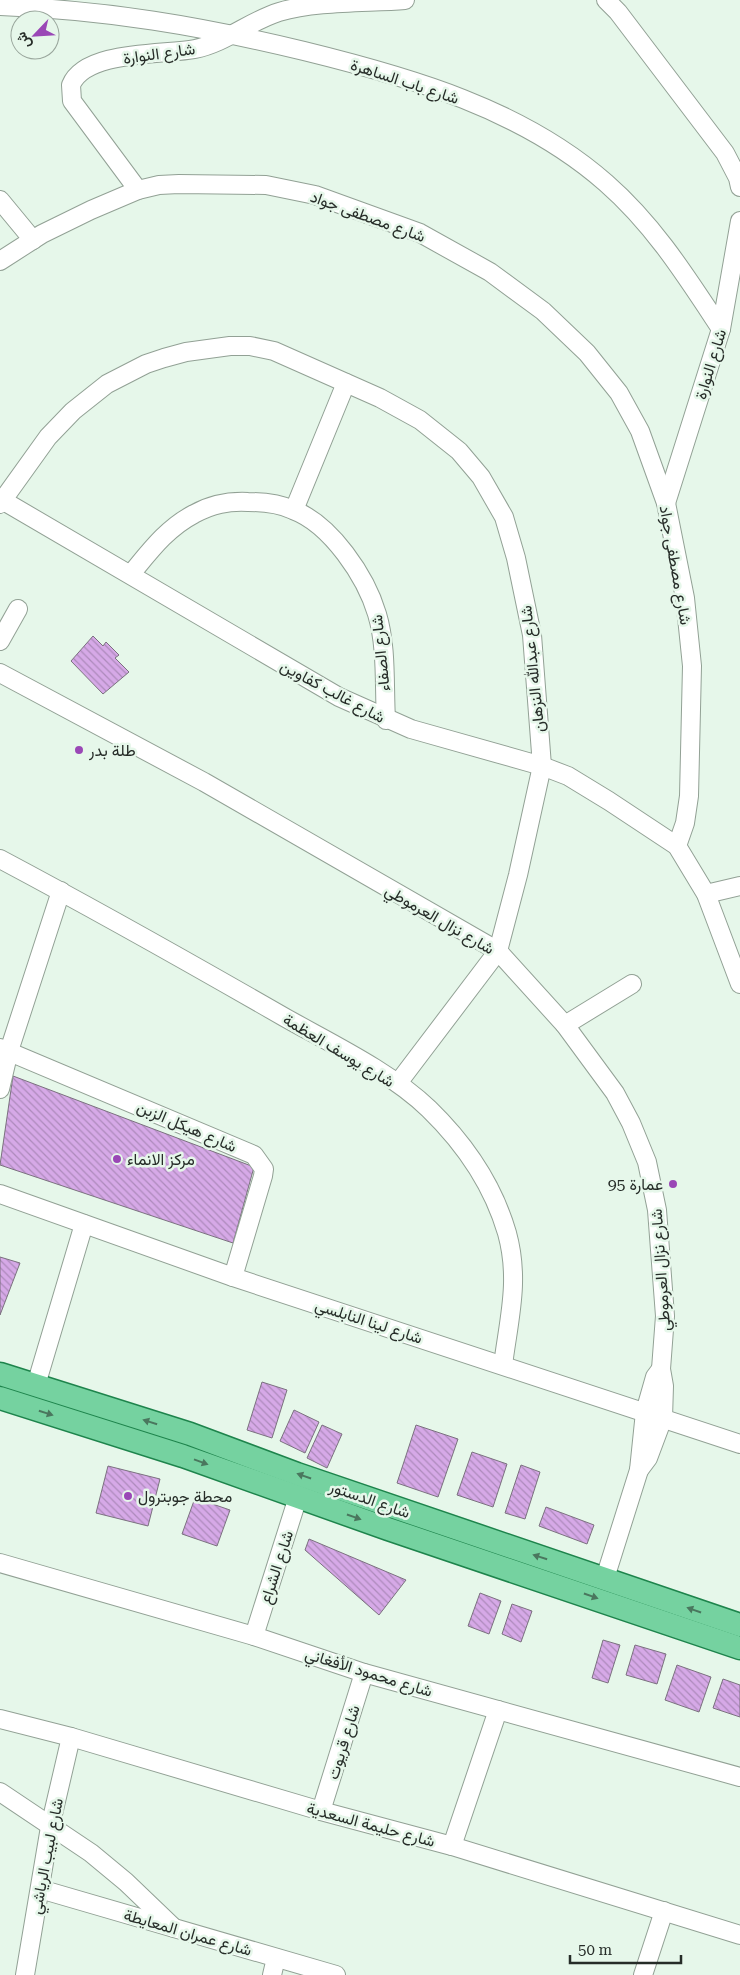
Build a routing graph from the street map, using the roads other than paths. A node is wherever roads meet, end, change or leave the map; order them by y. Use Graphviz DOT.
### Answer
graph roads {
  1 [pos="405,0"];
  2 [pos="606,0"];
  3 [pos="0,6"];
  4 [pos="232,34"];
  5 [pos="740,186"];
  6 [pos="138,190"];
  7 [pos="0,200"];
  8 [pos="740,221"];
  9 [pos="33,240"];
  10 [pos="0,261"];
  11 [pos="721,329"];
  12 [pos="346,383"];
  13 [pos="1,502"];
  14 [pos="666,503"];
  15 [pos="294,510"];
  16 [pos="131,574"];
  17 [pos="18,609"];
  18 [pos="0,641"];
  19 [pos="0,673"];
  20 [pos="386,720"];
  21 [pos="542,766"];
  22 [pos="677,846"];
  23 [pos="0,859"];
  24 [pos="740,886"];
  25 [pos="61,891"];
  26 [pos="706,894"];
  27 [pos="498,951"];
  28 [pos="632,984"];
  29 [pos="740,984"];
  30 [pos="565,1025"];
  31 [pos="5,1050"];
  32 [pos="398,1083"];
  33 [pos="0,1089"];
  34 [pos="0,1194"];
  35 [pos="84,1224"];
  36 [pos="233,1277"];
  37 [pos="503,1365"];
  38 [pos="660,1369"];
  39 [pos="0,1374"];
  40 [pos="36,1385"];
  41 [pos="0,1398"];
  42 [pos="646,1412"];
  43 [pos="663,1418"];
  44 [pos="740,1444"];
  45 [pos="639,1470"];
  46 [pos="298,1497"];
  47 [pos="0,1564"];
  48 [pos="605,1578"];
  49 [pos="740,1625"];
  50 [pos="254,1636"];
  51 [pos="740,1648"];
  52 [pos="364,1673"];
  53 [pos="498,1710"];
  54 [pos="0,1719"];
  55 [pos="71,1737"];
  56 [pos="740,1777"];
  57 [pos="0,1792"];
  58 [pos="321,1811"];
  59 [pos="50,1827"];
  60 [pos="452,1846"];
  61 [pos="40,1890"];
  62 [pos="664,1911"];
  63 [pos="175,1929"];
  64 [pos="740,1935"];
  65 [pos="276,1958"];
  66 [pos="25,1975"];
  67 [pos="272,1975"];
  68 [pos="336,1975"];
  69 [pos="643,1975"];
  1 -- 4 [label="street, شارع النوارة"];
  2 -- 5 [label="street"];
  3 -- 4 [label="street, شارع باب الساهرة"];
  4 -- 6 [label="street, شارع النوارة"];
  4 -- 11 [label="street, شارع باب الساهرة"];
  6 -- 9 [label="street, شارع مصطفى جواد"];
  6 -- 14 [label="street, شارع مصطفى جواد"];
  7 -- 9 [label="street"];
  8 -- 11 [label="street, شارع النوارة"];
  9 -- 10 [label="street, شارع مصطفى جواد"];
  11 -- 14 [label="street, شارع النوارة"];
  12 -- 13 [label="street, شارع عبدالله النزهان"];
  12 -- 15 [label="street"];
  12 -- 21 [label="street, شارع عبدالله النزهان"];
  13 -- 16 [label="street, شارع غالب كفاوين"];
  14 -- 22 [label="street, شارع مصطفى جواد"];
  15 -- 16 [label="street, شارع الصفاء"];
  15 -- 20 [label="street, شارع الصفاء"];
  16 -- 20 [label="street, شارع غالب كفاوين"];
  17 -- 18 [label="street"];
  19 -- 27 [label="street, شارع نزال العرموطي"];
  20 -- 21 [label="street, شارع غالب كفاوين"];
  21 -- 22 [label="street, شارع غالب كفاوين"];
  21 -- 27 [label="street, شارع عبدالله النزهان"];
  22 -- 26 [label="street"];
  23 -- 25 [label="street, شارع يوسف العظمة"];
  24 -- 26 [label="street"];
  25 -- 31 [label="street"];
  25 -- 32 [label="street, شارع يوسف العظمة"];
  26 -- 29 [label="street"];
  27 -- 30 [label="street, شارع نزال العرموطي"];
  27 -- 32 [label="street, شارع عبدالله النزهان"];
  28 -- 30 [label="street"];
  30 -- 38 [label="street, شارع نزال العرموطي"];
  31 -- 33 [label="street"];
  31 -- 36 [label="street, شارع هيكل الزبن"];
  32 -- 37 [label="street, شارع يوسف العظمة"];
  34 -- 35 [label="street, شارع لينا النابلسي"];
  35 -- 36 [label="street, شارع لينا النابلسي"];
  35 -- 40 [label="street"];
  36 -- 37 [label="street, شارع لينا النابلسي"];
  37 -- 42 [label="street, شارع لينا النابلسي"];
  38 -- 42 [label="street, شارع نزال العرموطي"];
  38 -- 43 [label="street, شارع نزال العرموطي"];
  39 -- 40 [label="main road, شارع الدستور"];
  48 -- 40 [label="main road, شارع الدستور, one-way"];
  41 -- 46 [label="main road, شارع الدستور, one-way"];
  42 -- 43 [label="street, شارع لينا النابلسي"];
  42 -- 45 [label="street, شارع نزال العرموطي"];
  43 -- 44 [label="street, شارع لينا النابلسي"];
  43 -- 45 [label="street, شارع نزال العرموطي"];
  45 -- 48 [label="street, شارع نزال العرموطي"];
  46 -- 50 [label="street, شارع الشراع"];
  46 -- 51 [label="main road, شارع الدستور, one-way"];
  47 -- 50 [label="street, شارع محمود الأفغاني"];
  49 -- 48 [label="main road, شارع الدستور, one-way"];
  50 -- 52 [label="street, شارع محمود الأفغاني"];
  52 -- 53 [label="street, شارع محمود الأفغاني"];
  52 -- 58 [label="street, شارع قريوت"];
  53 -- 56 [label="street, شارع محمود الأفغاني"];
  53 -- 60 [label="street"];
  54 -- 55 [label="street, شارع حليمة السعدية"];
  55 -- 58 [label="street, شارع حليمة السعدية"];
  55 -- 59 [label="street, شارع لبيب الرياشي"];
  57 -- 59 [label="street"];
  58 -- 60 [label="street, شارع حليمة السعدية"];
  59 -- 61 [label="street, شارع لبيب الرياشي"];
  59 -- 63 [label="street"];
  60 -- 62 [label="street, شارع حليمة السعدية"];
  61 -- 63 [label="street, شارع عمران المعايطة"];
  61 -- 66 [label="street, شارع لبيب الرياشي"];
  62 -- 64 [label="street, شارع حليمة السعدية"];
  62 -- 69 [label="street"];
  63 -- 65 [label="street, شارع عمران المعايطة"];
  65 -- 67 [label="street"];
  65 -- 68 [label="street, شارع عمران المعايطة"];
}
